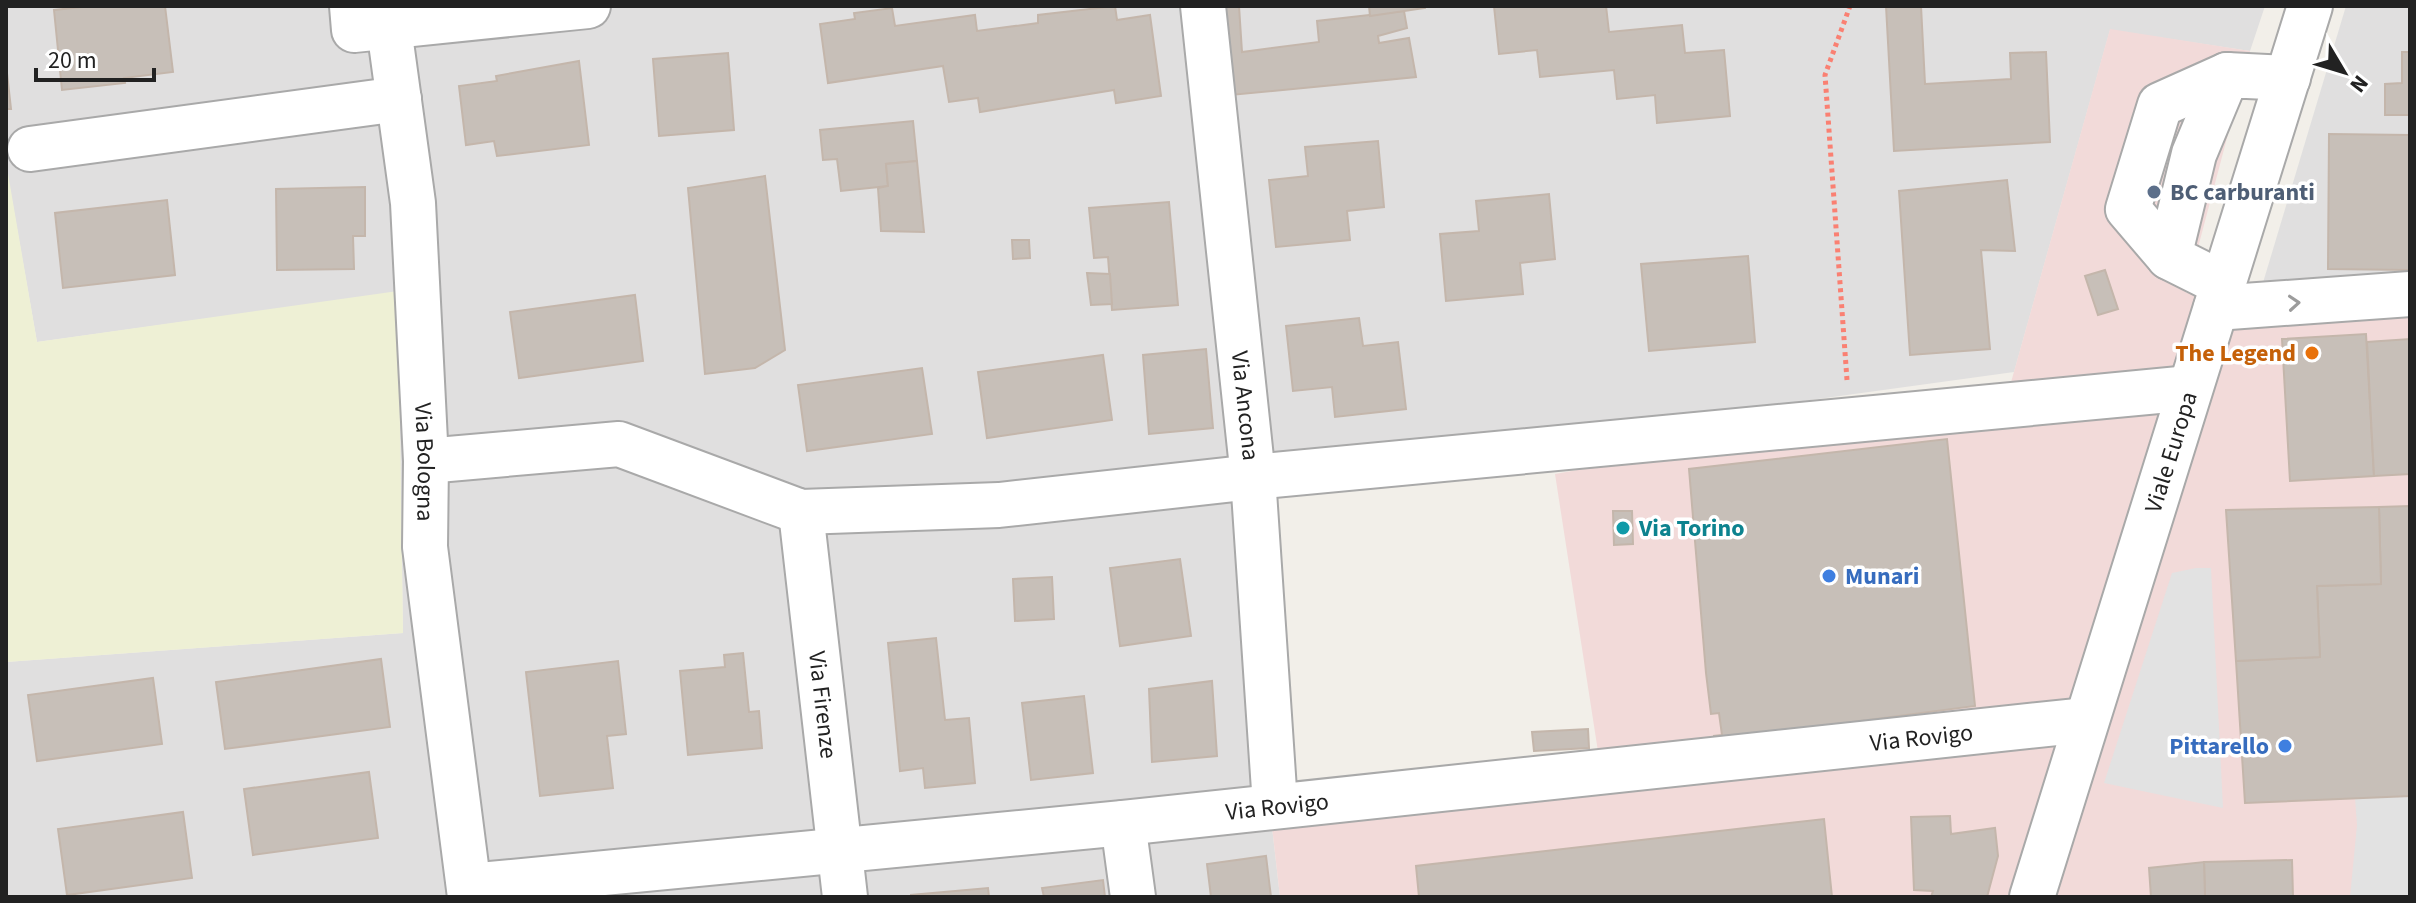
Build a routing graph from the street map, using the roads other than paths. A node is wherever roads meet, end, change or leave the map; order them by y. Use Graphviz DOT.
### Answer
graph roads {
  1 [pos="352,6"];
  2 [pos="588,6"];
  3 [pos="1203,6"];
  4 [pos="2310,6"];
  5 [pos="389,28"];
  6 [pos="2288,78"];
  7 [pos="399,99"];
  8 [pos="30,149"];
  9 [pos="2410,294"];
  10 [pos="2220,296"];
  11 [pos="2190,388"];
  12 [pos="426,461"];
  13 [pos="1253,477"];
  14 [pos="801,512"];
  15 [pos="2085,720"];
  16 [pos="1275,805"];
  17 [pos="1123,823"];
  18 [pos="839,851"];
  19 [pos="470,892"];
  20 [pos="845,897"];
  21 [pos="1133,897"];
  22 [pos="2032,897"];
  1 -- 5 [label="street"];
  2 -- 5 [label="street"];
  3 -- 13 [label="street, Via Ancona"];
  4 -- 6 [label="street, Viale Europa"];
  5 -- 7 [label="street, Via Bologna"];
  6 -- 10 [label="street, Viale Europa"];
  6 -- 10 [label="street"];
  7 -- 8 [label="street"];
  7 -- 12 [label="street, Via Bologna"];
  10 -- 9 [label="street, one-way"];
  10 -- 11 [label="street, Viale Europa"];
  11 -- 13 [label="street"];
  11 -- 15 [label="street, Viale Europa"];
  12 -- 14 [label="street"];
  12 -- 19 [label="street, Via Bologna"];
  13 -- 14 [label="street"];
  13 -- 16 [label="street, Via Ancona"];
  14 -- 18 [label="street, Via Firenze"];
  15 -- 16 [label="street, Via Rovigo"];
  15 -- 22 [label="street, Viale Europa"];
  16 -- 17 [label="street, Via Rovigo"];
  17 -- 18 [label="street, Via Rovigo"];
  17 -- 21 [label="street"];
  18 -- 19 [label="street, Via Rovigo"];
  18 -- 20 [label="street, Via Firenze"];
}
